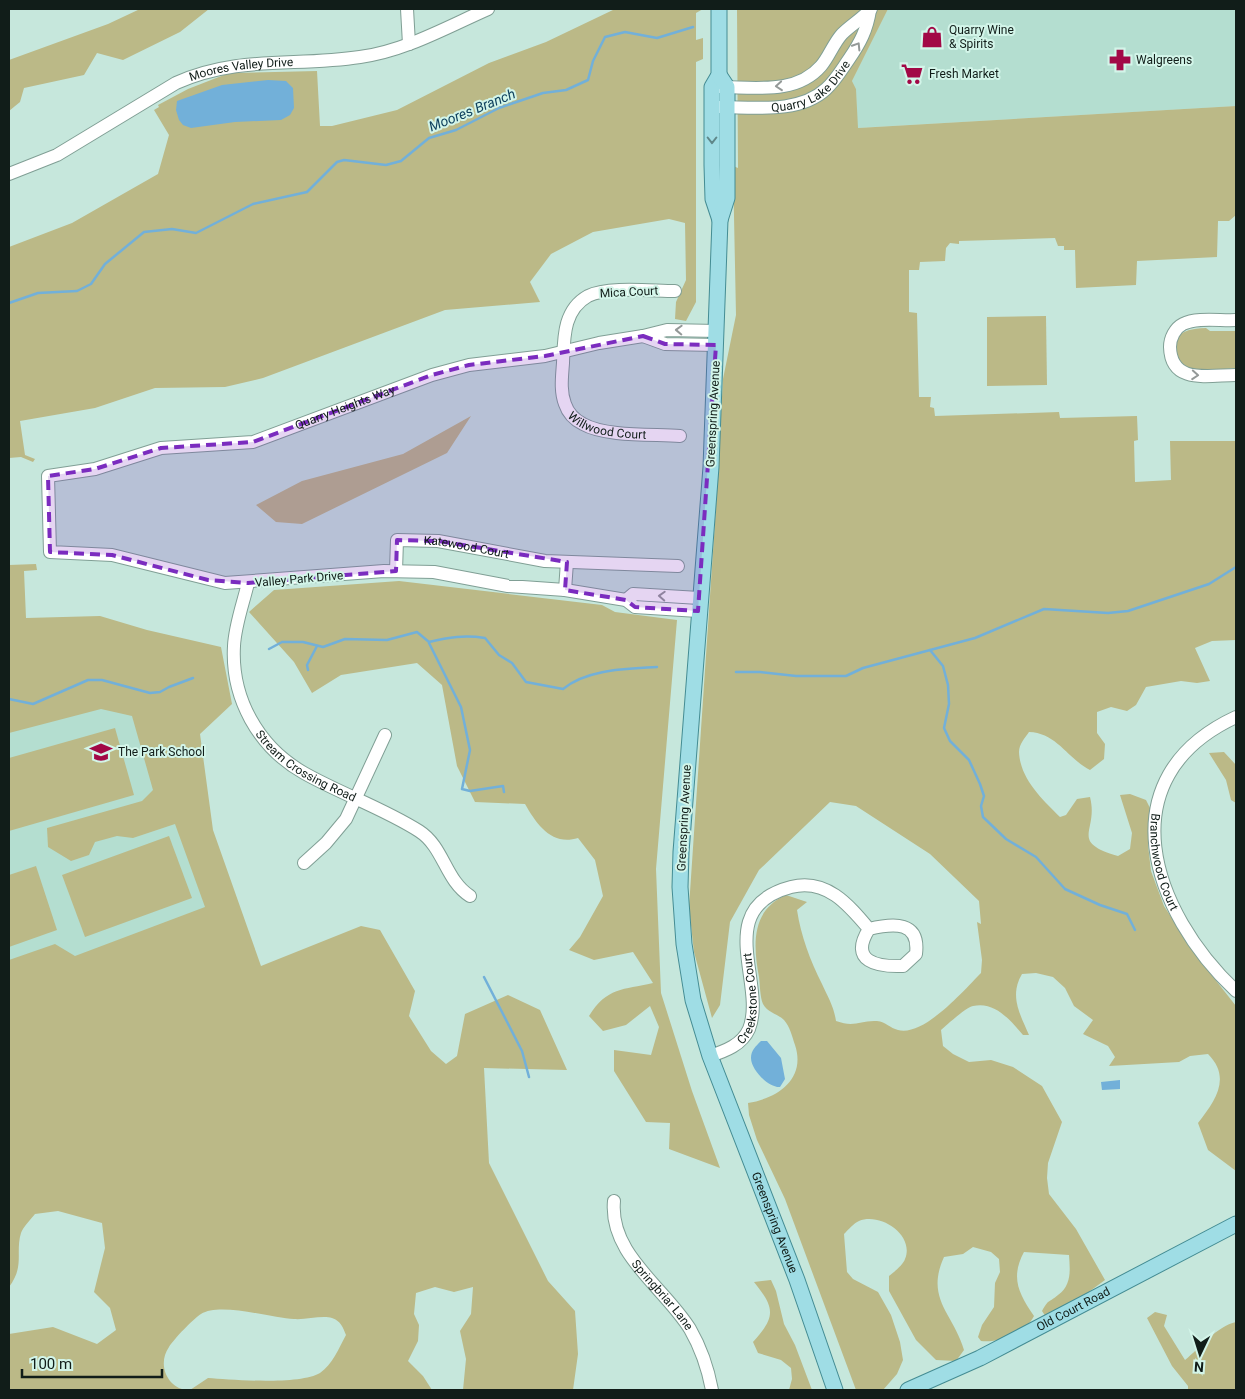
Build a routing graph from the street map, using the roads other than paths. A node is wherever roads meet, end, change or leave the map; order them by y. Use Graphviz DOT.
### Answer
graph roads {
  1 [pos="407,9"];
  2 [pos="488,9"];
  3 [pos="719,9"];
  4 [pos="870,10"];
  5 [pos="409,44"];
  6 [pos="719,83"];
  7 [pos="719,107"];
  8 [pos="9,174"];
  9 [pos="675,291"];
  10 [pos="1236,320"];
  11 [pos="716,338"];
  12 [pos="563,352"];
  13 [pos="1236,375"];
  14 [pos="680,436"];
  15 [pos="48,476"];
  16 [pos="567,562"];
  17 [pos="678,566"];
  18 [pos="396,571"];
  19 [pos="248,583"];
  20 [pos="565,590"];
  21 [pos="699,604"];
  22 [pos="1236,717"];
  23 [pos="385,735"];
  24 [pos="357,799"];
  25 [pos="304,863"];
  26 [pos="470,896"];
  27 [pos="869,929"];
  28 [pos="1236,991"];
  29 [pos="710,1056"];
  30 [pos="614,1201"];
  31 [pos="1236,1224"];
  32 [pos="712,1390"];
  33 [pos="835,1390"];
  34 [pos="908,1390"];
  1 -- 5 [label="street"];
  2 -- 5 [label="street, Moores Valley Drive"];
  3 -- 6 [label="main road, Greenspring Avenue"];
  4 -- 6 [label="street, Quarry Lake Drive, one-way"];
  7 -- 4 [label="street, Quarry Lake Drive, one-way"];
  5 -- 8 [label="street, Moores Valley Drive"];
  6 -- 7 [label="main road, Greenspring Avenue"];
  7 -- 11 [label="main road, Greenspring Avenue"];
  9 -- 12 [label="street, Mica Court"];
  10 -- 13 [label="street, one-way"];
  11 -- 12 [label="street, Quarry Heights Way"];
  11 -- 21 [label="main road, Greenspring Avenue"];
  12 -- 14 [label="street, Willwood Court"];
  12 -- 15 [label="street, Quarry Heights Way"];
  15 -- 19 [label="street, Valley Park Drive"];
  16 -- 17 [label="street, Katewood Court"];
  16 -- 18 [label="street, Katewood Court"];
  16 -- 20 [label="street"];
  18 -- 19 [label="street, Valley Park Drive"];
  18 -- 20 [label="street, Valley Park Drive"];
  19 -- 24 [label="street, Stream Crossing Road"];
  20 -- 21 [label="street, Valley Park Drive"];
  21 -- 29 [label="main road, Greenspring Avenue"];
  22 -- 28 [label="street, Branchwood Court"];
  23 -- 24 [label="street"];
  24 -- 25 [label="street"];
  24 -- 26 [label="street, Stream Crossing Road"];
  27 -- 27 [label="street"];
  27 -- 29 [label="street, Creekstone Court"];
  29 -- 33 [label="main road, Greenspring Avenue"];
  30 -- 32 [label="street, Springbriar Lane"];
  31 -- 34 [label="main road, Old Court Road"];
}
